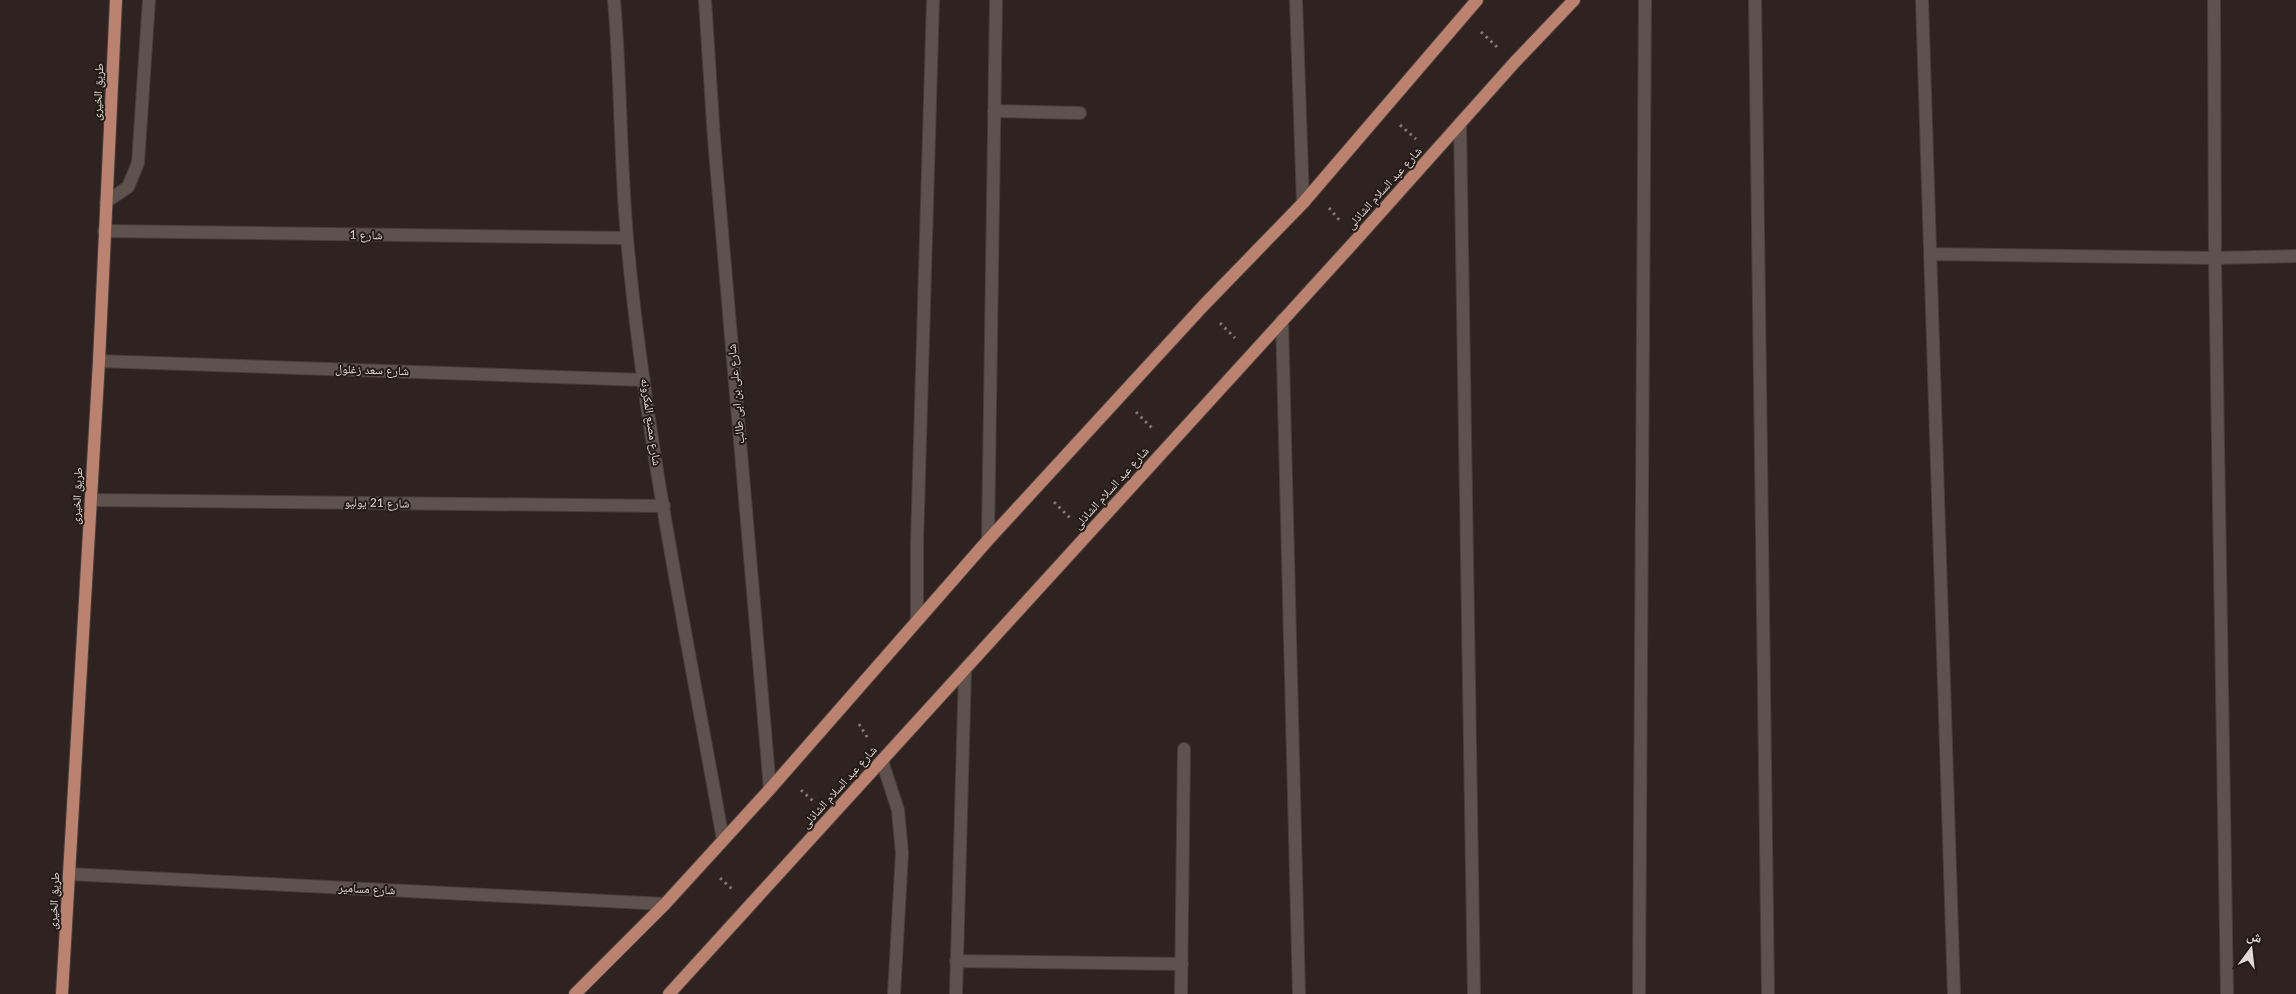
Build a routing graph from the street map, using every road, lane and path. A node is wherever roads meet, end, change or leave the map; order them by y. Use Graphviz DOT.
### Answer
graph roads {
  1 [pos="116,0"];
  2 [pos="149,0"];
  3 [pos="614,0"];
  4 [pos="705,0"];
  5 [pos="933,0"];
  6 [pos="996,0"];
  7 [pos="1296,0"];
  8 [pos="1574,0"];
  9 [pos="1645,0"];
  10 [pos="1754,0"];
  11 [pos="1922,0"];
  12 [pos="2214,0"];
  13 [pos="1474,1"];
  14 [pos="1464,16"];
  15 [pos="1514,63"];
  16 [pos="1382,110"];
  17 [pos="994,111"];
  18 [pos="1080,113"];
  19 [pos="1460,123"];
  20 [pos="1434,154"];
  21 [pos="1314,190"];
  22 [pos="106,202"];
  23 [pos="1303,203"];
  24 [pos="104,231"];
  25 [pos="627,238"];
  26 [pos="1356,240"];
  27 [pos="1930,254"];
  28 [pos="2296,256"];
  29 [pos="2215,258"];
  30 [pos="1204,305"];
  31 [pos="1282,320"];
  32 [pos="1250,355"];
  33 [pos="99,360"];
  34 [pos="644,380"];
  35 [pos="1119,396"];
  36 [pos="1169,444"];
  37 [pos="1038,486"];
  38 [pos="91,500"];
  39 [pos="664,506"];
  40 [pos="1087,536"];
  41 [pos="988,540"];
  42 [pos="917,621"];
  43 [pos="965,670"];
  44 [pos="846,702"];
  45 [pos="1184,748"];
  46 [pos="882,761"];
  47 [pos="783,774"];
  48 [pos="770,789"];
  49 [pos="830,817"];
  50 [pos="723,840"];
  51 [pos="703,862"];
  52 [pos="69,874"];
  53 [pos="665,904"];
  54 [pos="751,906"];
  55 [pos="956,961"];
  56 [pos="1182,964"];
  57 [pos="62,994"];
  58 [pos="575,994"];
  59 [pos="670,994"];
  60 [pos="894,994"];
  61 [pos="956,994"];
  62 [pos="1181,994"];
  63 [pos="1300,994"];
  64 [pos="1474,994"];
  65 [pos="1639,994"];
  66 [pos="1768,994"];
  67 [pos="1954,994"];
  68 [pos="2227,994"];
  1 -- 22 [label="main road, طريق الخيرى"];
  2 -- 22 [label="street"];
  3 -- 25 [label="street, شارع مصنع المكرونه"];
  4 -- 48 [label="street, شارع على بن ابى طالب"];
  5 -- 42 [label="street"];
  6 -- 17 [label="street"];
  7 -- 23 [label="street"];
  8 -- 15 [label="main road, شارع عبد السلام الشاذلى"];
  9 -- 65 [label="street"];
  10 -- 66 [label="street"];
  11 -- 27 [label="street"];
  12 -- 29 [label="street"];
  13 -- 14 [label="main road"];
  14 -- 15 [label="path"];
  14 -- 16 [label="main road"];
  15 -- 19 [label="main road, شارع عبد السلام الشاذلى"];
  16 -- 20 [label="path"];
  16 -- 21 [label="main road"];
  17 -- 18 [label="street"];
  17 -- 41 [label="street"];
  19 -- 20 [label="main road, شارع عبد السلام الشاذلى"];
  19 -- 64 [label="street"];
  20 -- 26 [label="main road, شارع عبد السلام الشاذلى"];
  21 -- 23 [label="main road"];
  21 -- 26 [label="path"];
  22 -- 24 [label="main road, طريق الخيرى"];
  23 -- 30 [label="main road"];
  24 -- 25 [label="street, شارع 1"];
  24 -- 33 [label="main road, طريق الخيرى"];
  25 -- 34 [label="street, شارع مصنع المكرونه"];
  26 -- 31 [label="main road, شارع عبد السلام الشاذلى"];
  27 -- 29 [label="street"];
  27 -- 67 [label="street"];
  28 -- 29 [label="street"];
  29 -- 68 [label="street"];
  30 -- 32 [label="path"];
  30 -- 35 [label="main road"];
  31 -- 32 [label="main road, شارع عبد السلام الشاذلى"];
  31 -- 63 [label="street"];
  32 -- 36 [label="main road, شارع عبد السلام الشاذلى"];
  33 -- 34 [label="street, شارع سعد زغلول"];
  33 -- 38 [label="main road, طريق الخيرى"];
  34 -- 39 [label="street, شارع مصنع المكرونه"];
  35 -- 36 [label="path"];
  35 -- 37 [label="main road"];
  36 -- 40 [label="main road, شارع عبد السلام الشاذلى"];
  37 -- 40 [label="path"];
  37 -- 41 [label="main road"];
  38 -- 39 [label="street, شارع 21 يوليو"];
  38 -- 52 [label="main road, طريق الخيرى"];
  39 -- 50 [label="street, شارع مصنع المكرونه"];
  40 -- 43 [label="main road, شارع عبد السلام الشاذلى"];
  41 -- 42 [label="main road"];
  42 -- 44 [label="main road"];
  43 -- 46 [label="main road, شارع عبد السلام الشاذلى"];
  43 -- 55 [label="street"];
  44 -- 46 [label="path"];
  44 -- 47 [label="main road"];
  45 -- 56 [label="street"];
  46 -- 49 [label="main road, شارع عبد السلام الشاذلى"];
  46 -- 60 [label="street"];
  47 -- 48 [label="main road"];
  47 -- 49 [label="path"];
  48 -- 50 [label="main road"];
  49 -- 54 [label="main road, شارع عبد السلام الشاذلى"];
  50 -- 51 [label="main road"];
  51 -- 53 [label="main road"];
  51 -- 54 [label="path"];
  52 -- 53 [label="street, شارع مسامير"];
  52 -- 57 [label="main road, طريق الخيرى"];
  53 -- 58 [label="main road"];
  54 -- 59 [label="main road, شارع عبد السلام الشاذلى"];
  55 -- 56 [label="street"];
  55 -- 61 [label="street"];
  56 -- 62 [label="street"];
}
